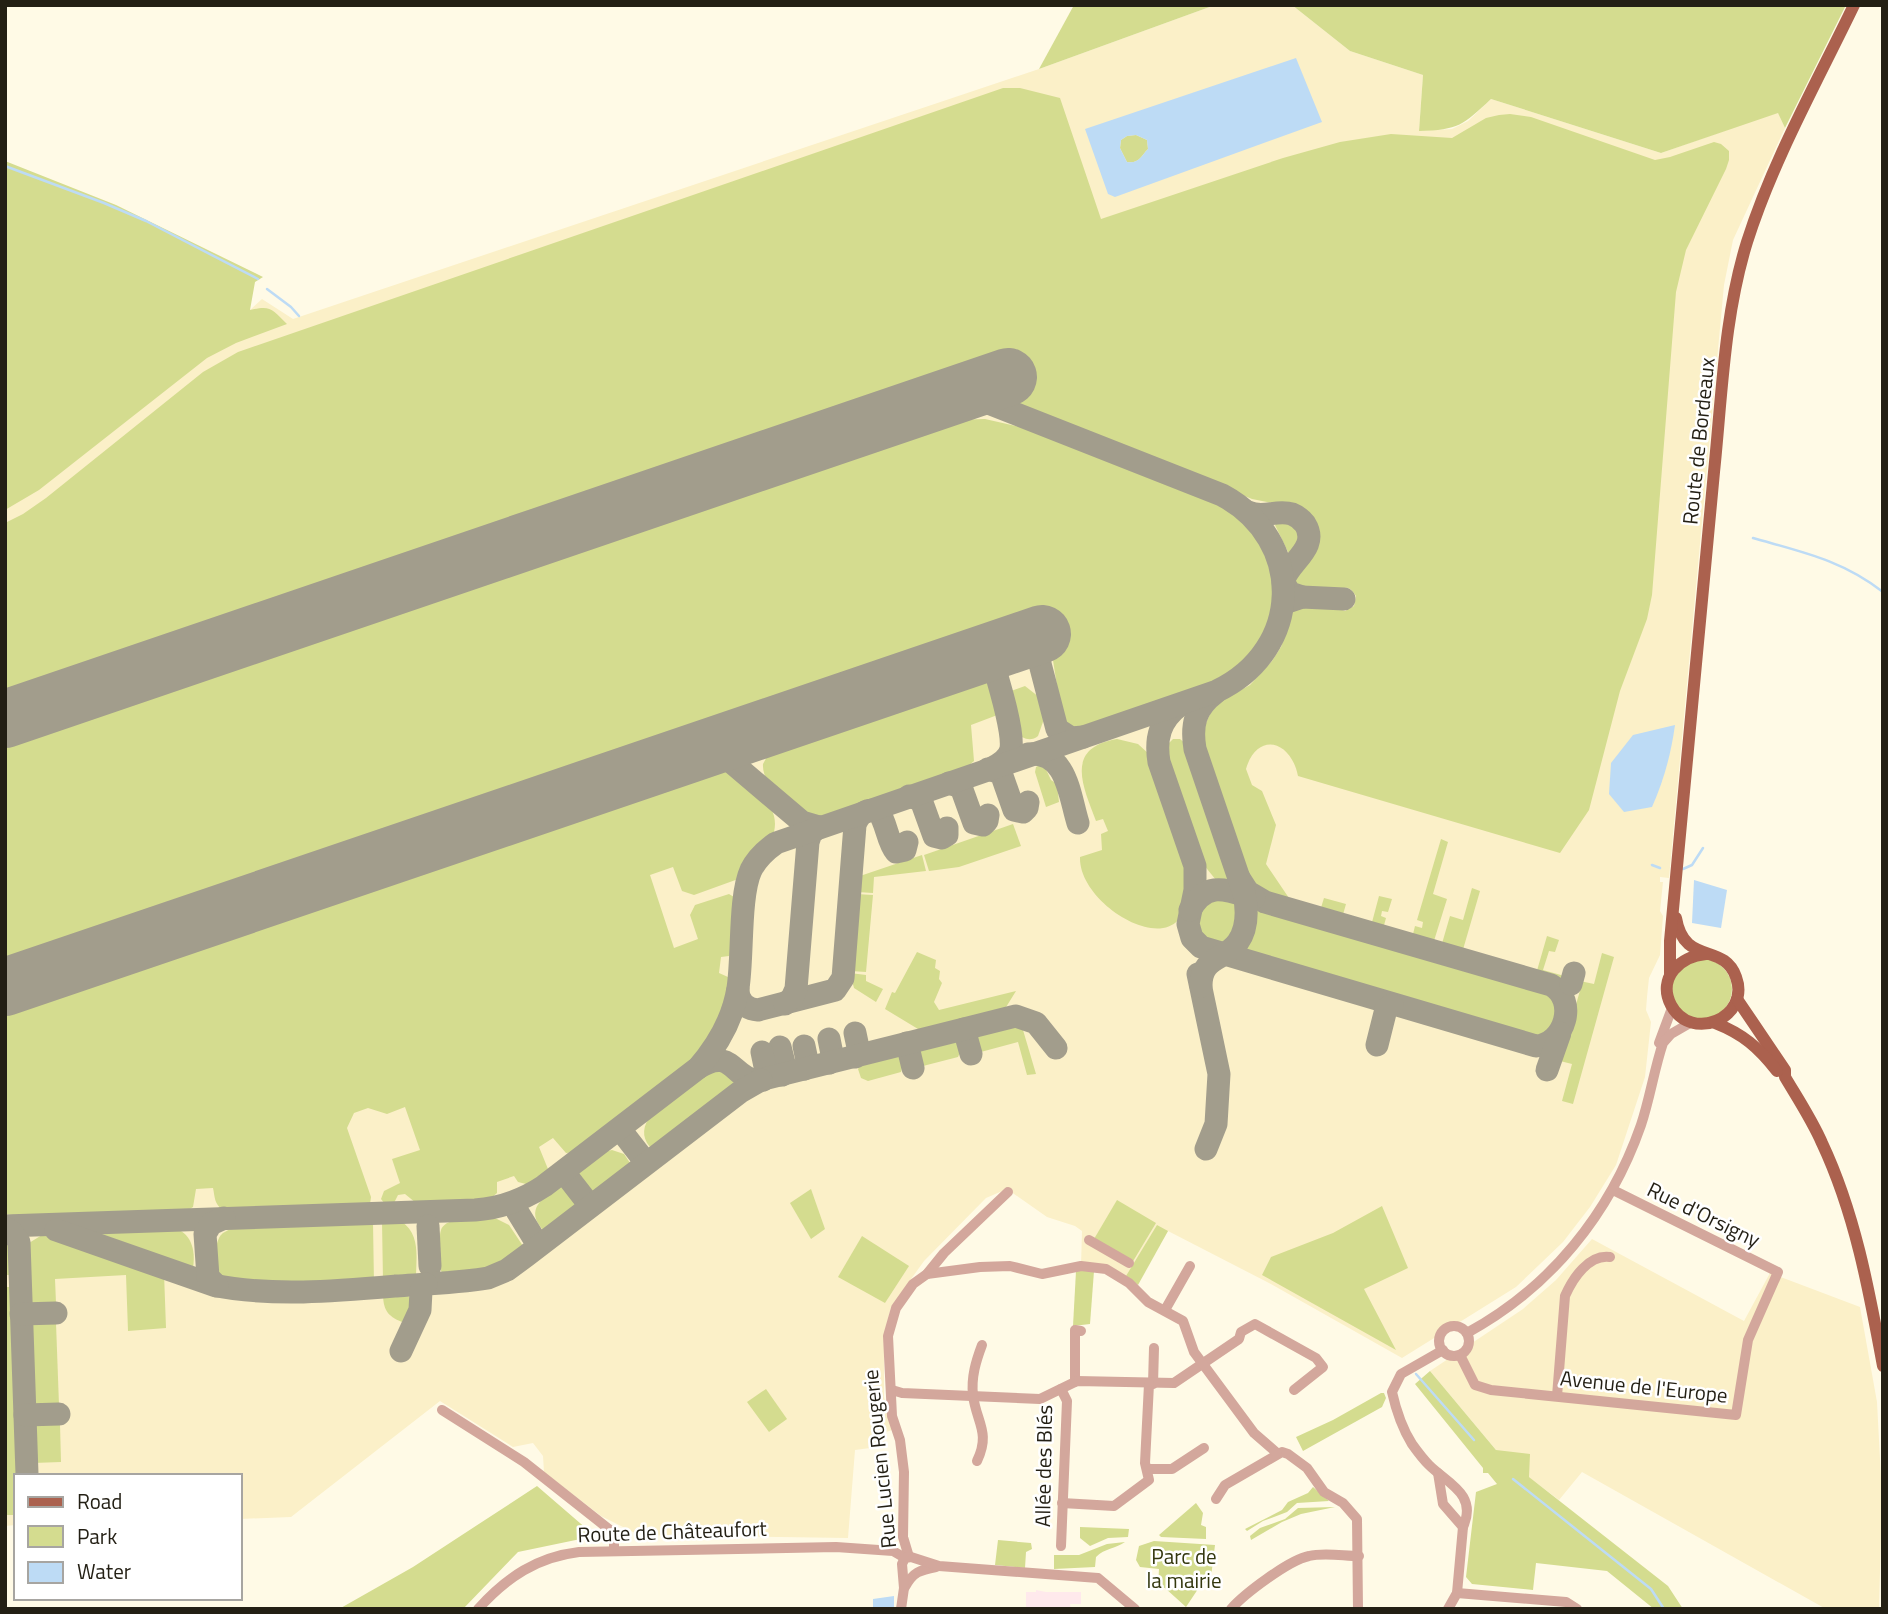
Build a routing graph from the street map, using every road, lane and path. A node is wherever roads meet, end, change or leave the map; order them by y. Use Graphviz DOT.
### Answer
graph roads {
  1 [pos="1854,5"];
  2 [pos="1674,904"];
  3 [pos="1706,954"];
  4 [pos="1670,974"];
  5 [pos="1737,999"];
  6 [pos="1672,1008"];
  7 [pos="1690,1023"];
  8 [pos="1715,1023"];
  9 [pos="1657,1063"];
  10 [pos="1785,1077"];
  11 [pos="1613,1190"];
  12 [pos="1008,1192"];
  13 [pos="1089,1240"];
  14 [pos="1610,1257"];
  15 [pos="1129,1263"];
  16 [pos="1190,1266"];
  17 [pos="1778,1272"];
  18 [pos="927,1274"];
  19 [pos="1165,1310"];
  20 [pos="1081,1331"];
  21 [pos="1467,1333"];
  22 [pos="982,1345"];
  23 [pos="1154,1348"];
  24 [pos="1443,1350"];
  25 [pos="1460,1355"];
  26 [pos="1205,1364"];
  27 [pos="1883,1366"];
  28 [pos="1075,1382"];
  29 [pos="1151,1384"];
  30 [pos="1061,1388"];
  31 [pos="892,1390"];
  32 [pos="1294,1390"];
  33 [pos="973,1396"];
  34 [pos="1557,1396"];
  35 [pos="442,1410"];
  36 [pos="1254,1433"];
  37 [pos="1204,1448"];
  38 [pos="1277,1453"];
  39 [pos="977,1461"];
  40 [pos="1264,1461"];
  41 [pos="1147,1469"];
  42 [pos="1438,1473"];
  43 [pos="1216,1499"];
  44 [pos="1062,1503"];
  45 [pos="1463,1527"];
  46 [pos="1060,1546"];
  47 [pos="614,1551"];
  48 [pos="1359,1556"];
  49 [pos="910,1565"];
  50 [pos="1457,1593"];
  51 [pos="478,1609"];
  52 [pos="901,1609"];
  53 [pos="1135,1609"];
  54 [pos="1231,1609"];
  55 [pos="1358,1609"];
  56 [pos="1448,1609"];
  57 [pos="1577,1609"];
  1 -- 2 [label="main road, Route de Bordeaux"];
  2 -- 3 [label="main road"];
  2 -- 4 [label="main road, Route de Bordeaux"];
  3 -- 4 [label="main road"];
  3 -- 5 [label="main road"];
  4 -- 6 [label="main road"];
  5 -- 8 [label="main road"];
  5 -- 10 [label="main road"];
  6 -- 7 [label="main road"];
  6 -- 9 [label="street"];
  7 -- 8 [label="main road"];
  7 -- 9 [label="street"];
  8 -- 10 [label="main road"];
  9 -- 11 [label="street"];
  10 -- 27 [label="main road"];
  11 -- 17 [label="street, Rue d'Orsigny"];
  11 -- 21 [label="street"];
  12 -- 18 [label="street, Rue Lucien Rougerie"];
  13 -- 15 [label="street"];
  14 -- 34 [label="street"];
  16 -- 19 [label="street"];
  17 -- 34 [label="street, Avenue de l'Europe"];
  18 -- 19 [label="street"];
  18 -- 31 [label="street, Rue Lucien Rougerie"];
  19 -- 26 [label="street"];
  20 -- 28 [label="street"];
  21 -- 24 [label="street"];
  21 -- 25 [label="street"];
  22 -- 33 [label="street"];
  23 -- 29 [label="street"];
  24 -- 25 [label="street"];
  24 -- 42 [label="street"];
  25 -- 34 [label="street, Avenue de l'Europe"];
  26 -- 29 [label="street"];
  26 -- 32 [label="street"];
  26 -- 36 [label="street"];
  28 -- 29 [label="street"];
  28 -- 30 [label="street"];
  29 -- 41 [label="street"];
  30 -- 33 [label="street"];
  30 -- 44 [label="street, Allée des Blés"];
  31 -- 33 [label="street"];
  31 -- 49 [label="street, Rue Lucien Rougerie"];
  33 -- 39 [label="street"];
  35 -- 47 [label="street"];
  36 -- 38 [label="street"];
  36 -- 40 [label="street"];
  37 -- 41 [label="street"];
  38 -- 40 [label="street"];
  38 -- 48 [label="street"];
  40 -- 43 [label="street"];
  41 -- 44 [label="street"];
  42 -- 45 [label="street"];
  42 -- 45 [label="street"];
  44 -- 46 [label="street, Allée des Blés"];
  45 -- 50 [label="street"];
  47 -- 49 [label="street, Route de Châteaufort"];
  47 -- 51 [label="street, Route de Châteaufort"];
  48 -- 54 [label="street"];
  48 -- 55 [label="street"];
  49 -- 52 [label="street"];
  49 -- 53 [label="street"];
  50 -- 56 [label="street"];
  50 -- 57 [label="street"];
}
